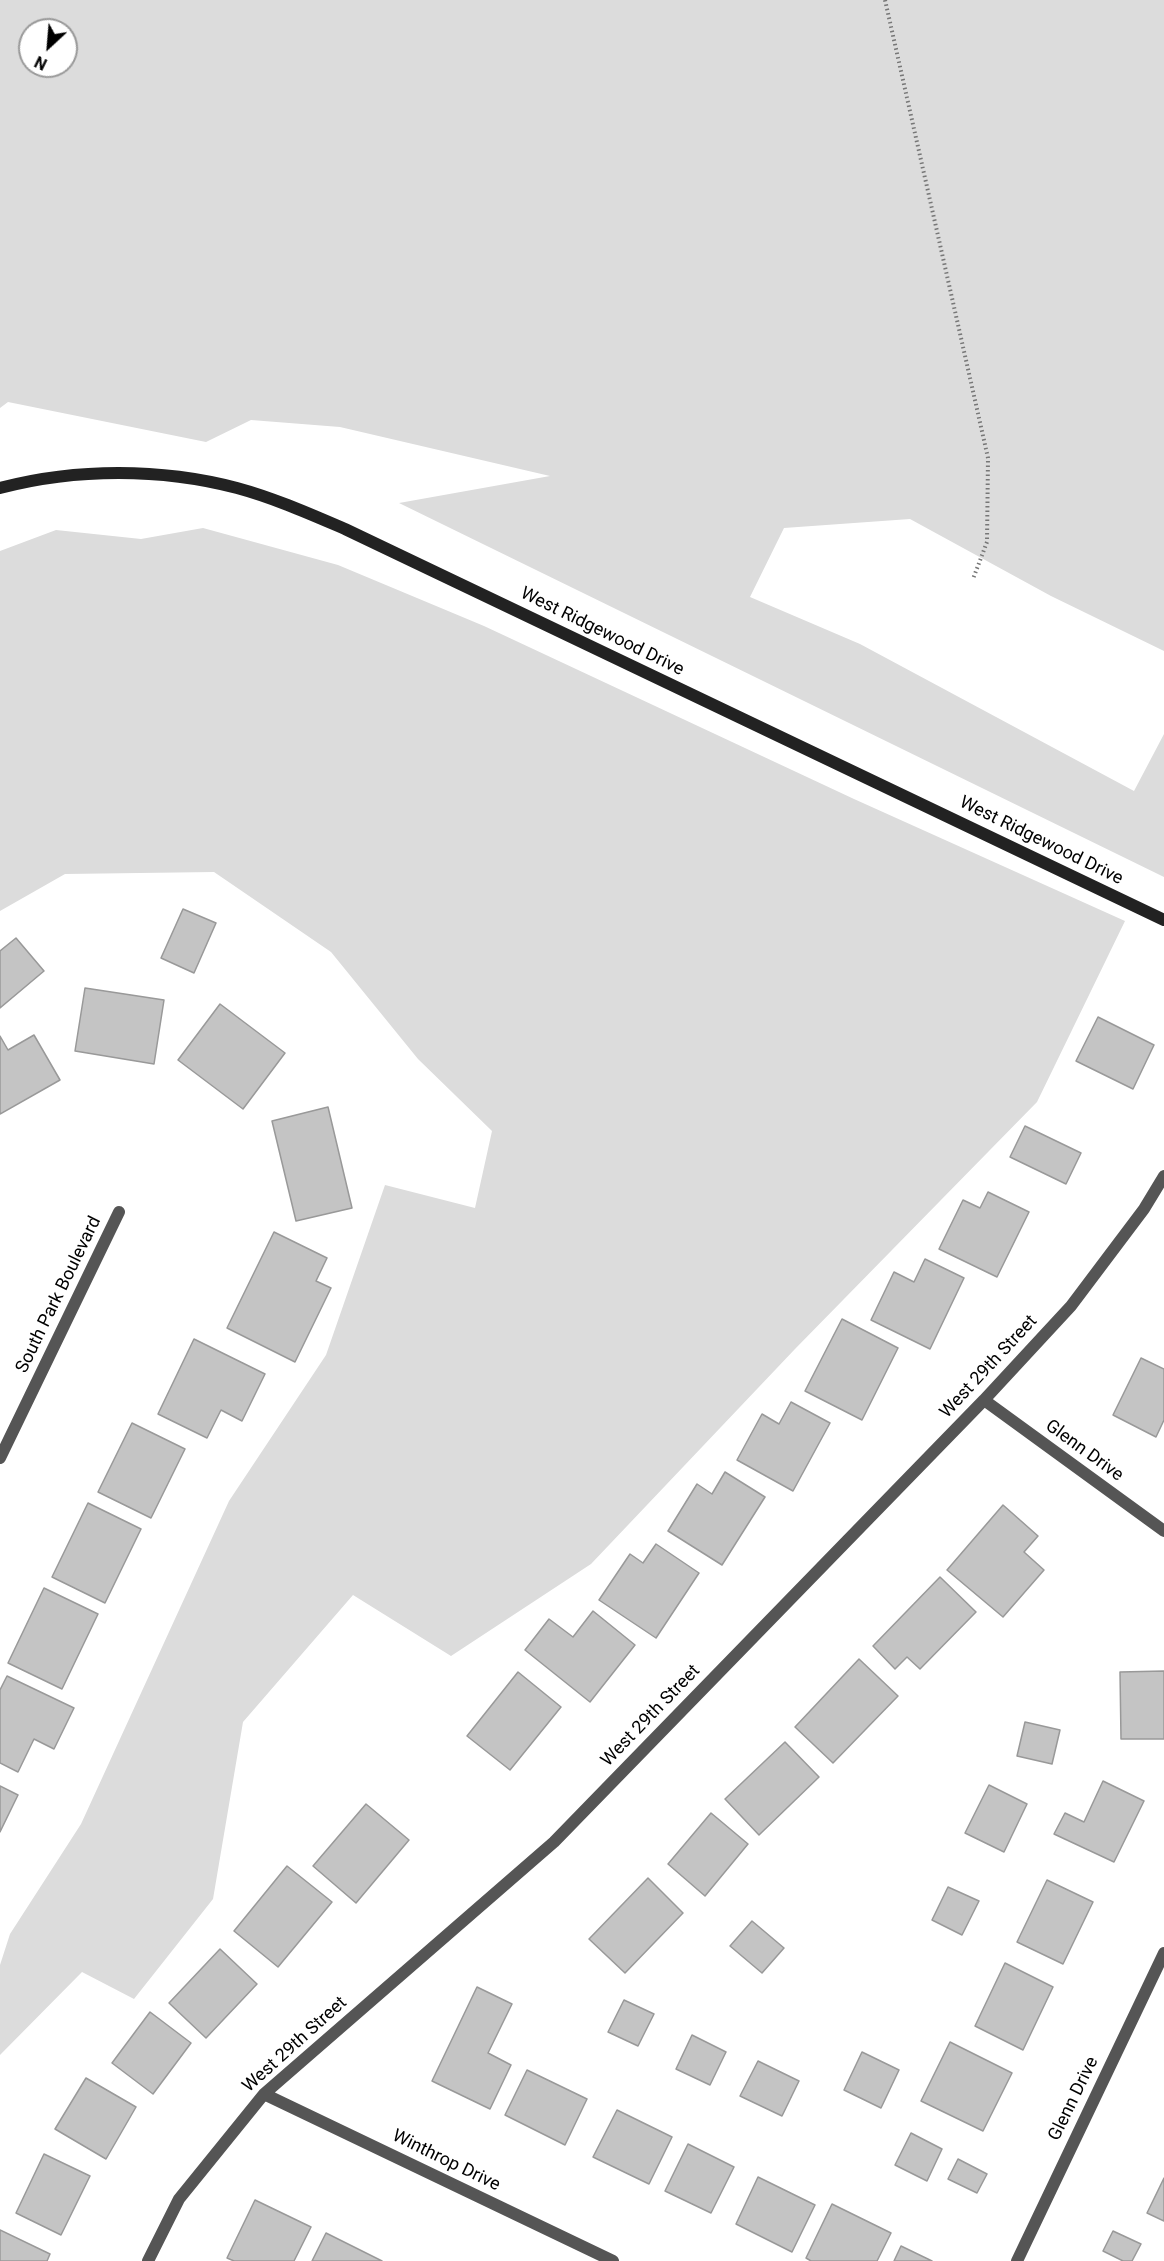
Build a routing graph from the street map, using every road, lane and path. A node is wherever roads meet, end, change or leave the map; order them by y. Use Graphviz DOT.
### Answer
graph roads {
  1 [pos="885,0"];
  2 [pos="0,488"];
  3 [pos="973,579"];
  4 [pos="1164,920"];
  5 [pos="1164,1176"];
  6 [pos="119,1212"];
  7 [pos="984,1400"];
  8 [pos="0,1458"];
  9 [pos="1164,1531"];
  10 [pos="1164,1953"];
  11 [pos="264,2094"];
  12 [pos="148,2261"];
  13 [pos="613,2261"];
  14 [pos="1017,2261"];
  1 -- 3 [label="path"];
  2 -- 4 [label="street, West Ridgewood Drive"];
  5 -- 7 [label="street, West 29th Street"];
  6 -- 8 [label="street, South Park Boulevard"];
  7 -- 9 [label="street, Glenn Drive"];
  7 -- 11 [label="street, West 29th Street"];
  10 -- 14 [label="street, Glenn Drive"];
  11 -- 12 [label="street, West 29th Street"];
  11 -- 13 [label="street, Winthrop Drive"];
}
